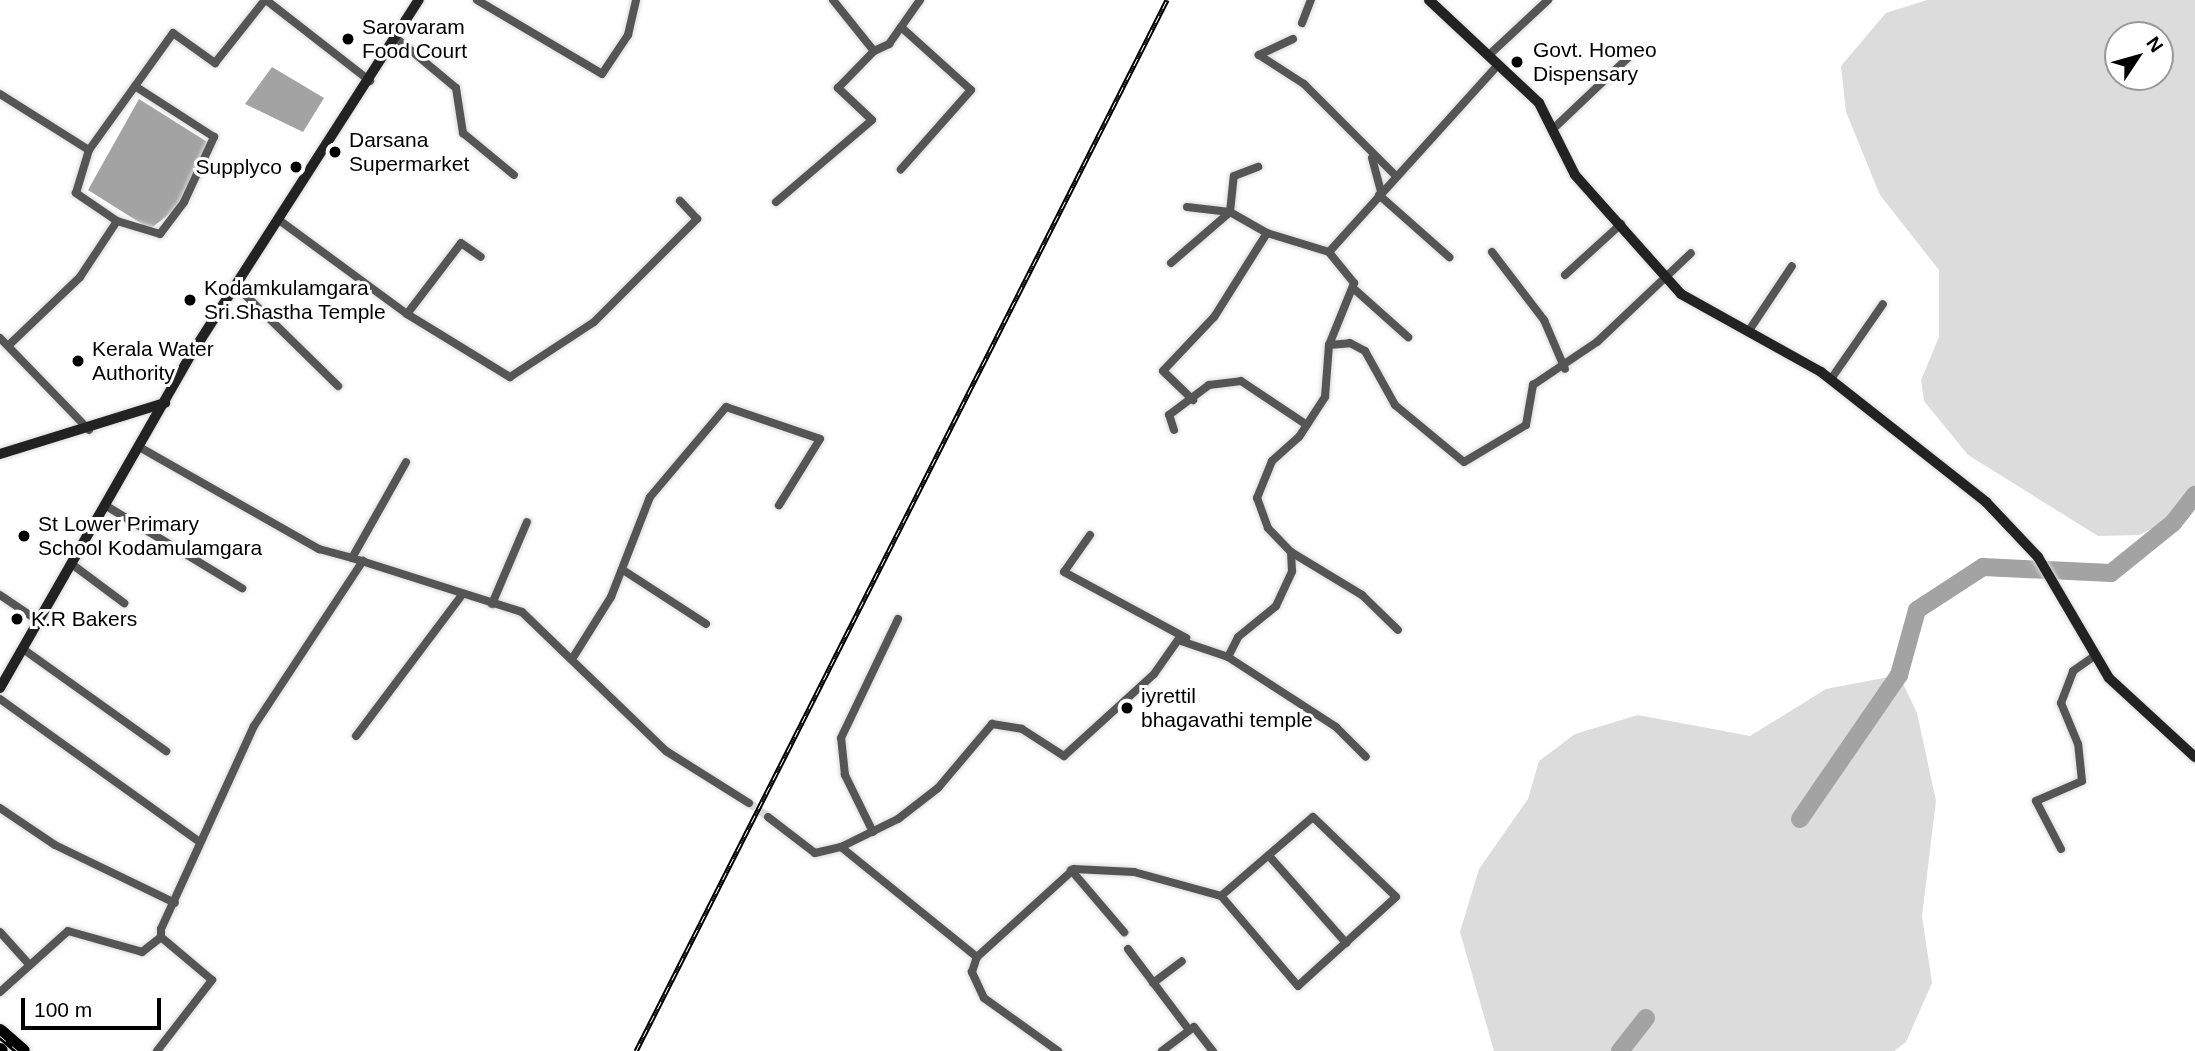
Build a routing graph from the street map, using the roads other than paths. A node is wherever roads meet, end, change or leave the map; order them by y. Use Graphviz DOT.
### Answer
graph roads {
  1 [pos="266,0"];
  2 [pos="419,0"];
  3 [pos="477,0"];
  4 [pos="636,0"];
  5 [pos="833,0"];
  6 [pos="920,0"];
  7 [pos="1311,0"];
  8 [pos="1429,0"];
  9 [pos="1548,0"];
  10 [pos="1301,23"];
  11 [pos="901,27"];
  12 [pos="396,38"];
  13 [pos="1293,39"];
  14 [pos="874,51"];
  15 [pos="1489,55"];
  16 [pos="1631,55"];
  17 [pos="1499,64"];
  18 [pos="370,81"];
  19 [pos="135,86"];
  20 [pos="0,94"];
  21 [pos="1553,129"];
  22 [pos="89,150"];
  23 [pos="1372,158"];
  24 [pos="1258,167"];
  25 [pos="901,169"];
  26 [pos="514,175"];
  27 [pos="1395,175"];
  28 [pos="1380,194"];
  29 [pos="680,201"];
  30 [pos="776,202"];
  31 [pos="1187,207"];
  32 [pos="1230,212"];
  33 [pos="279,220"];
  34 [pos="117,221"];
  35 [pos="1621,224"];
  36 [pos="1267,233"];
  37 [pos="1329,252"];
  38 [pos="1492,252"];
  39 [pos="1691,253"];
  40 [pos="481,257"];
  41 [pos="1449,257"];
  42 [pos="1171,263"];
  43 [pos="1792,266"];
  44 [pos="1565,275"];
  45 [pos="1664,276"];
  46 [pos="236,286"];
  47 [pos="1353,288"];
  48 [pos="1883,304"];
  49 [pos="407,314"];
  50 [pos="1748,332"];
  51 [pos="1408,337"];
  52 [pos="0,338"];
  53 [pos="10,344"];
  54 [pos="1329,345"];
  55 [pos="1565,369"];
  56 [pos="1830,379"];
  57 [pos="338,386"];
  58 [pos="1193,400"];
  59 [pos="165,403"];
  60 [pos="1307,425"];
  61 [pos="89,430"];
  62 [pos="1174,430"];
  63 [pos="141,448"];
  64 [pos="0,454"];
  65 [pos="406,462"];
  66 [pos="779,505"];
  67 [pos="108,507"];
  68 [pos="527,522"];
  69 [pos="1090,535"];
  70 [pos="1291,551"];
  71 [pos="352,558"];
  72 [pos="363,561"];
  73 [pos="74,565"];
  74 [pos="623,570"];
  75 [pos="242,588"];
  76 [pos="0,595"];
  77 [pos="461,596"];
  78 [pos="124,603"];
  79 [pos="492,604"];
  80 [pos="898,619"];
  81 [pos="40,622"];
  82 [pos="706,624"];
  83 [pos="1398,630"];
  84 [pos="1186,638"];
  85 [pos="23,649"];
  86 [pos="575,656"];
  87 [pos="1228,657"];
  88 [pos="2092,657"];
  89 [pos="0,688"];
  90 [pos="0,699"];
  91 [pos="356,736"];
  92 [pos="166,751"];
  93 [pos="1367,757"];
  94 [pos="2195,757"];
  95 [pos="749,803"];
  96 [pos="0,808"];
  97 [pos="768,817"];
  98 [pos="873,832"];
  99 [pos="200,842"];
  100 [pos="841,847"];
  101 [pos="2061,849"];
  102 [pos="1270,857"];
  103 [pos="1071,870"];
  104 [pos="1221,896"];
  105 [pos="176,903"];
  106 [pos="0,932"];
  107 [pos="1124,932"];
  108 [pos="161,937"];
  109 [pos="1346,943"];
  110 [pos="1128,948"];
  111 [pos="977,957"];
  112 [pos="1182,961"];
  113 [pos="27,962"];
  114 [pos="1153,983"];
  115 [pos="0,992"];
  116 [pos="1189,1030"];
  117 [pos="0,1031"];
  118 [pos="23,1051"];
  119 [pos="157,1051"];
  120 [pos="1058,1051"];
  121 [pos="1162,1051"];
  122 [pos="1213,1051"];
  1 -- 18 [label="street"];
  1 -- 19 [label="street"];
  2 -- 12 [label="main road"];
  3 -- 4 [label="street"];
  5 -- 14 [label="street"];
  6 -- 11 [label="street"];
  7 -- 10 [label="street"];
  8 -- 15 [label="main road"];
  9 -- 15 [label="street"];
  11 -- 14 [label="street"];
  11 -- 25 [label="street"];
  12 -- 18 [label="main road"];
  12 -- 26 [label="street"];
  13 -- 23 [label="street"];
  14 -- 30 [label="street"];
  15 -- 17 [label="main road"];
  16 -- 21 [label="street"];
  17 -- 21 [label="main road"];
  17 -- 27 [label="street"];
  18 -- 33 [label="main road"];
  19 -- 22 [label="street"];
  19 -- 34 [label="street"];
  20 -- 22 [label="street"];
  21 -- 35 [label="main road"];
  22 -- 34 [label="street"];
  23 -- 27 [label="street"];
  23 -- 28 [label="street"];
  24 -- 32 [label="street"];
  27 -- 28 [label="street"];
  28 -- 37 [label="street"];
  28 -- 41 [label="street"];
  29 -- 49 [label="street"];
  31 -- 32 [label="street"];
  32 -- 36 [label="street"];
  32 -- 42 [label="street"];
  33 -- 46 [label="main road"];
  33 -- 49 [label="street"];
  34 -- 53 [label="street"];
  35 -- 44 [label="street"];
  35 -- 45 [label="main road"];
  36 -- 37 [label="street"];
  36 -- 58 [label="street"];
  37 -- 47 [label="street"];
  38 -- 55 [label="street"];
  39 -- 45 [label="street"];
  40 -- 49 [label="street"];
  43 -- 50 [label="street"];
  45 -- 50 [label="main road"];
  45 -- 55 [label="street"];
  46 -- 57 [label="street"];
  46 -- 59 [label="main road"];
  47 -- 51 [label="street"];
  47 -- 54 [label="street"];
  48 -- 56 [label="street"];
  50 -- 56 [label="main road"];
  52 -- 53 [label="street"];
  53 -- 61 [label="street"];
  54 -- 55 [label="street"];
  54 -- 60 [label="street"];
  56 -- 88 [label="main road"];
  58 -- 60 [label="street"];
  58 -- 62 [label="street"];
  59 -- 61 [label="main road"];
  59 -- 63 [label="main road"];
  60 -- 70 [label="street"];
  61 -- 64 [label="main road"];
  63 -- 67 [label="main road"];
  63 -- 71 [label="street"];
  65 -- 71 [label="street"];
  66 -- 74 [label="street"];
  67 -- 73 [label="main road"];
  67 -- 75 [label="street"];
  68 -- 79 [label="street"];
  69 -- 84 [label="street"];
  70 -- 83 [label="street"];
  70 -- 87 [label="street"];
  71 -- 72 [label="street"];
  72 -- 77 [label="street"];
  72 -- 99 [label="street"];
  73 -- 78 [label="street"];
  73 -- 81 [label="main road"];
  74 -- 82 [label="street"];
  74 -- 86 [label="street"];
  76 -- 81 [label="street"];
  77 -- 79 [label="street"];
  77 -- 91 [label="street"];
  79 -- 86 [label="street"];
  80 -- 98 [label="street"];
  81 -- 85 [label="main road"];
  84 -- 87 [label="street"];
  84 -- 98 [label="street"];
  85 -- 89 [label="main road"];
  85 -- 92 [label="street"];
  86 -- 95 [label="street"];
  87 -- 93 [label="street"];
  88 -- 94 [label="main road"];
  88 -- 101 [label="street"];
  90 -- 99 [label="street"];
  96 -- 105 [label="street"];
  97 -- 100 [label="street"];
  98 -- 100 [label="street"];
  99 -- 105 [label="street"];
  100 -- 111 [label="street"];
  102 -- 104 [label="street"];
  102 -- 109 [label="street"];
  102 -- 109 [label="street"];
  103 -- 104 [label="street"];
  103 -- 107 [label="street"];
  103 -- 111 [label="street"];
  104 -- 109 [label="street"];
  105 -- 108 [label="street"];
  106 -- 113 [label="street"];
  108 -- 113 [label="street"];
  108 -- 119 [label="street"];
  110 -- 114 [label="street"];
  111 -- 120 [label="street"];
  112 -- 114 [label="street"];
  113 -- 115 [label="street"];
  114 -- 116 [label="street"];
  116 -- 121 [label="street"];
  116 -- 122 [label="street"];
  117 -- 118 [label="highway"];
}
